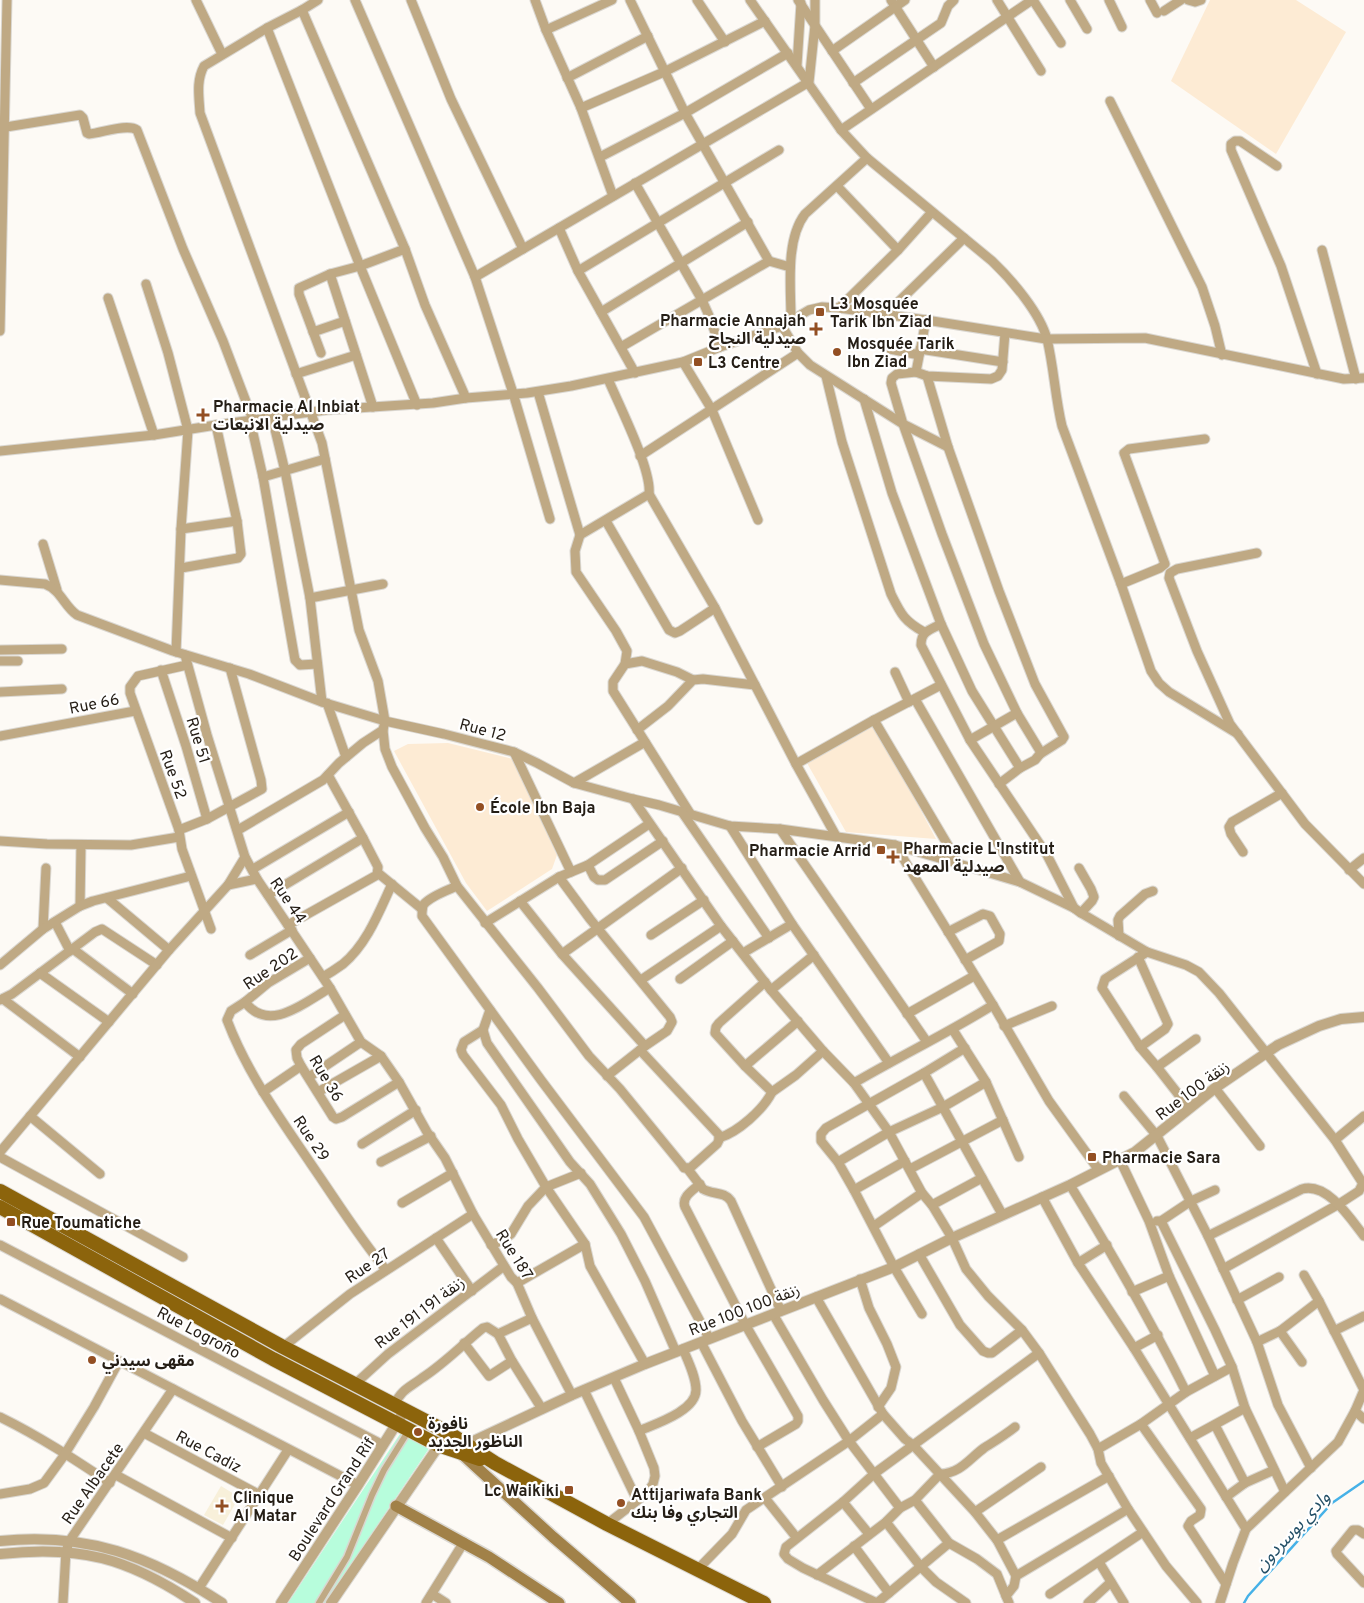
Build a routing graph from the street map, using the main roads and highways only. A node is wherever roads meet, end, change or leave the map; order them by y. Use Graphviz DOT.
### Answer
graph roads {
  1 [pos="0,1191"];
  2 [pos="0,1207"];
  3 [pos="464,1449"];
  4 [pos="396,1506"];
  5 [pos="559,1603"];
  6 [pos="630,1603"];
  7 [pos="764,1603"];
  1 -- 3 [label="main road"];
  2 -- 3 [label="main road"];
  3 -- 6 [label="main road"];
  3 -- 7 [label="main road"];
  4 -- 5 [label="main road"];
}
